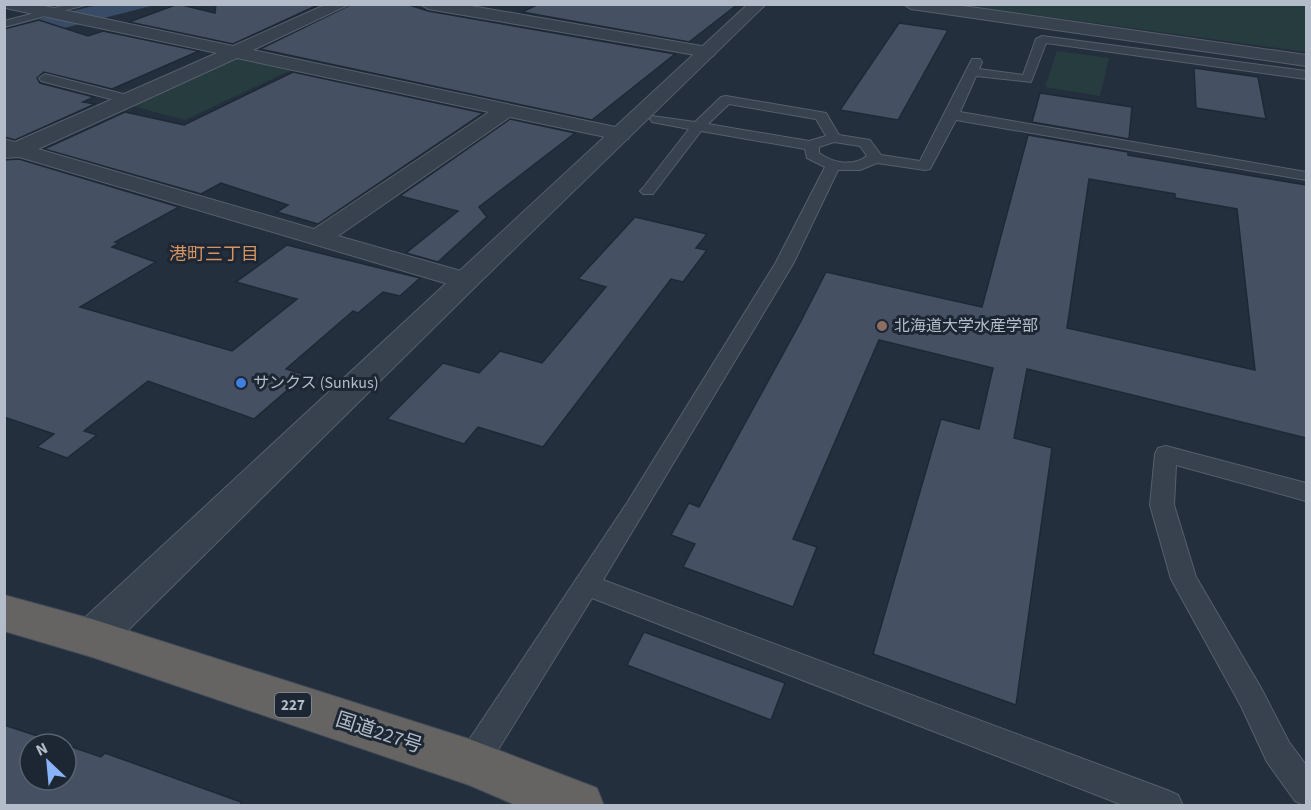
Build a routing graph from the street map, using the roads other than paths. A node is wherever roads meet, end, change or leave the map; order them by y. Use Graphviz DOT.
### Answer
graph roads {
  1 [pos="10,4"];
  2 [pos="84,4"];
  3 [pos="342,4"];
  4 [pos="428,4"];
  5 [pos="759,4"];
  6 [pos="911,4"];
  7 [pos="52,13"];
  8 [pos="4,24"];
  9 [pos="234,52"];
  10 [pos="707,52"];
  11 [pos="1306,61"];
  12 [pos="1306,75"];
  13 [pos="45,78"];
  14 [pos="130,100"];
  15 [pos="506,110"];
  16 [pos="952,115"];
  17 [pos="657,119"];
  18 [pos="698,127"];
  19 [pos="620,134"];
  20 [pos="834,138"];
  21 [pos="812,146"];
  22 [pos="9,151"];
  23 [pos="874,158"];
  24 [pos="833,165"];
  25 [pos="1306,176"];
  26 [pos="648,191"];
  27 [pos="319,237"];
  28 [pos="465,281"];
  29 [pos="1306,492"];
  30 [pos="587,585"];
  31 [pos="4,613"];
  32 [pos="92,638"];
  33 [pos="472,763"];
  34 [pos="1306,790"];
  35 [pos="520,795"];
  36 [pos="579,806"];
  37 [pos="1167,806"];
  1 -- 7 [label="street"];
  2 -- 7 [label="lane"];
  3 -- 9 [label="street"];
  4 -- 10 [label="street"];
  5 -- 10 [label="street"];
  6 -- 11 [label="street"];
  7 -- 8 [label="lane"];
  7 -- 9 [label="street"];
  9 -- 14 [label="street"];
  9 -- 15 [label="street"];
  10 -- 19 [label="street"];
  12 -- 16 [label="lane"];
  13 -- 14 [label="lane"];
  14 -- 22 [label="street"];
  15 -- 19 [label="street"];
  15 -- 27 [label="street"];
  16 -- 23 [label="lane"];
  16 -- 25 [label="lane"];
  17 -- 18 [label="lane"];
  18 -- 20 [label="lane"];
  18 -- 21 [label="lane"];
  18 -- 26 [label="lane"];
  19 -- 28 [label="street"];
  20 -- 21 [label="lane"];
  20 -- 23 [label="lane"];
  21 -- 24 [label="lane"];
  22 -- 27 [label="street"];
  23 -- 24 [label="lane"];
  24 -- 30 [label="lane"];
  27 -- 28 [label="street"];
  28 -- 32 [label="street"];
  29 -- 34 [label="lane"];
  30 -- 33 [label="lane"];
  30 -- 37 [label="lane"];
  31 -- 32 [label="highway, 国道227号 / 227"];
  32 -- 33 [label="highway, 国道227号 / 227"];
  33 -- 35 [label="highway, 国道227号 / 227"];
  35 -- 36 [label="highway, 国道227号 / 227"];
}
